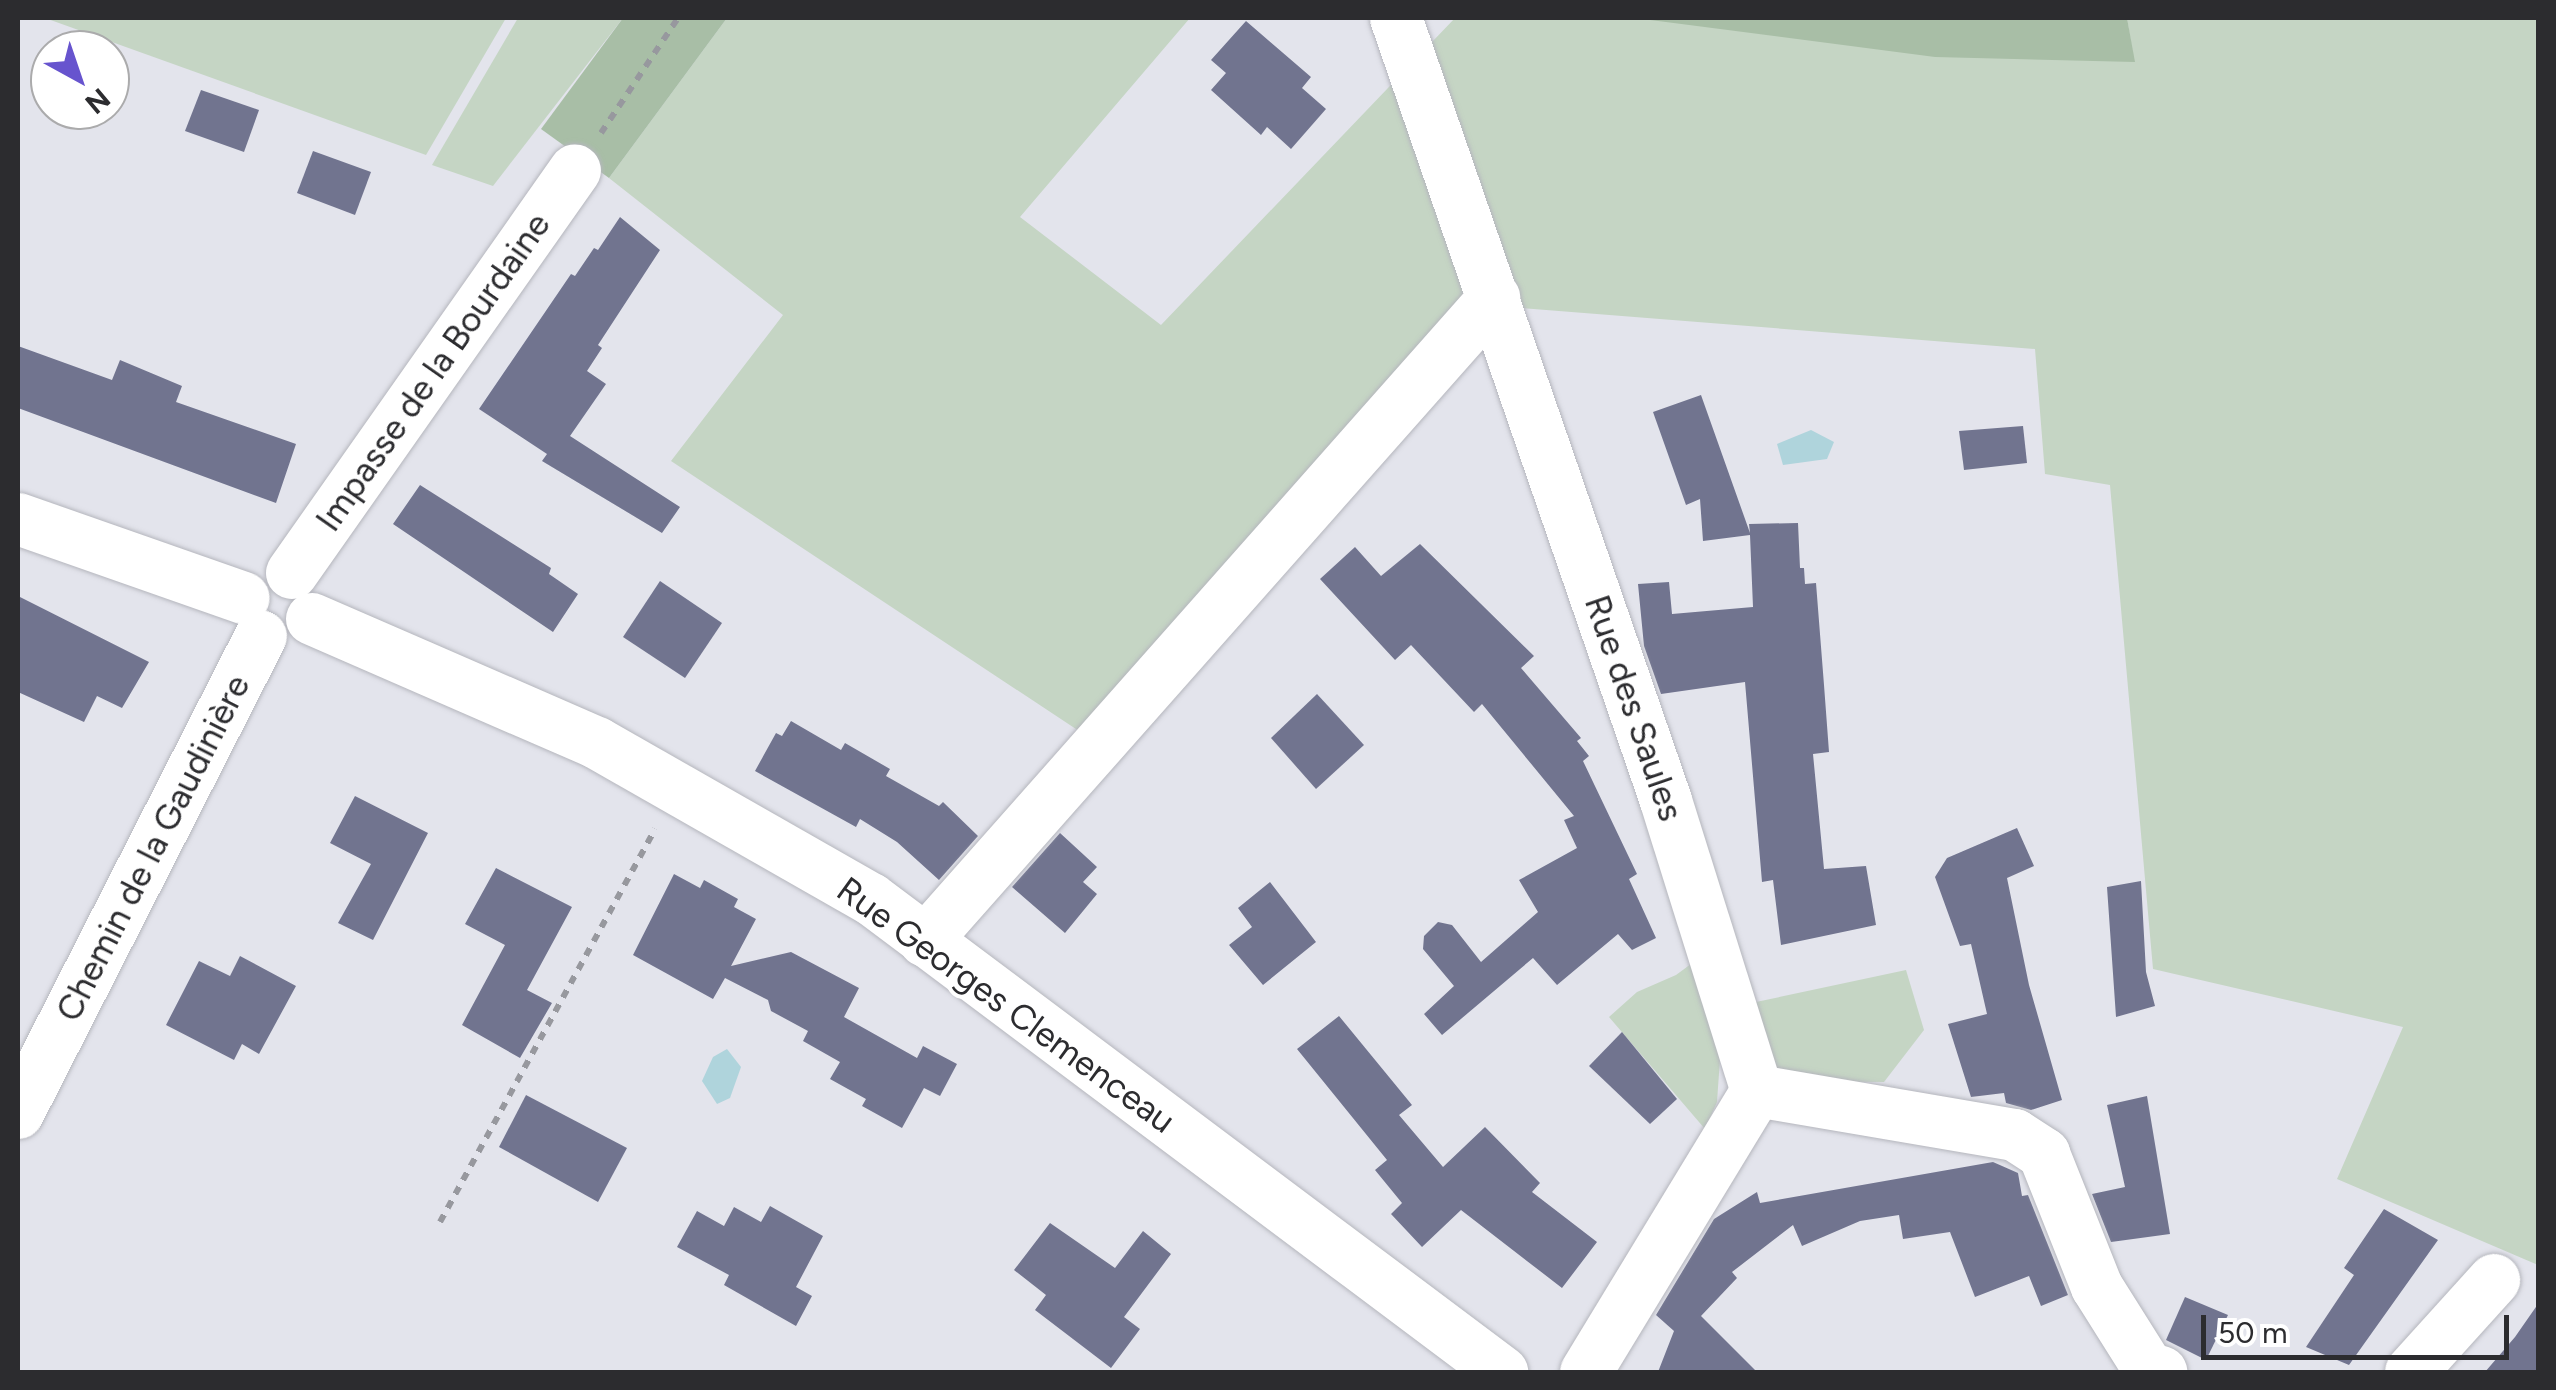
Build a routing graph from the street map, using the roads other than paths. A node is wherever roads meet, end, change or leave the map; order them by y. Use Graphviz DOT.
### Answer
graph roads {
  1 [pos="1396,18"];
  2 [pos="575,171"];
  3 [pos="1494,298"];
  4 [pos="18,518"];
  5 [pos="302,596"];
  6 [pos="252,617"];
  7 [pos="925,940"];
  8 [pos="1757,1091"];
  9 [pos="18,1114"];
  10 [pos="2494,1280"];
  11 [pos="1502,1372"];
  12 [pos="1586,1372"];
  13 [pos="2162,1372"];
  14 [pos="2412,1372"];
  1 -- 3 [label="street, Rue des Saules"];
  2 -- 5 [label="street, Impasse de la Bourdaine"];
  3 -- 7 [label="street"];
  3 -- 8 [label="street, Rue des Saules"];
  4 -- 6 [label="street"];
  5 -- 6 [label="street"];
  5 -- 7 [label="street, Rue Georges Clemenceau"];
  6 -- 9 [label="street, Chemin de la Gaudinière"];
  7 -- 11 [label="street, Rue Georges Clemenceau"];
  8 -- 12 [label="street"];
  8 -- 13 [label="street"];
  10 -- 14 [label="street"];
}
